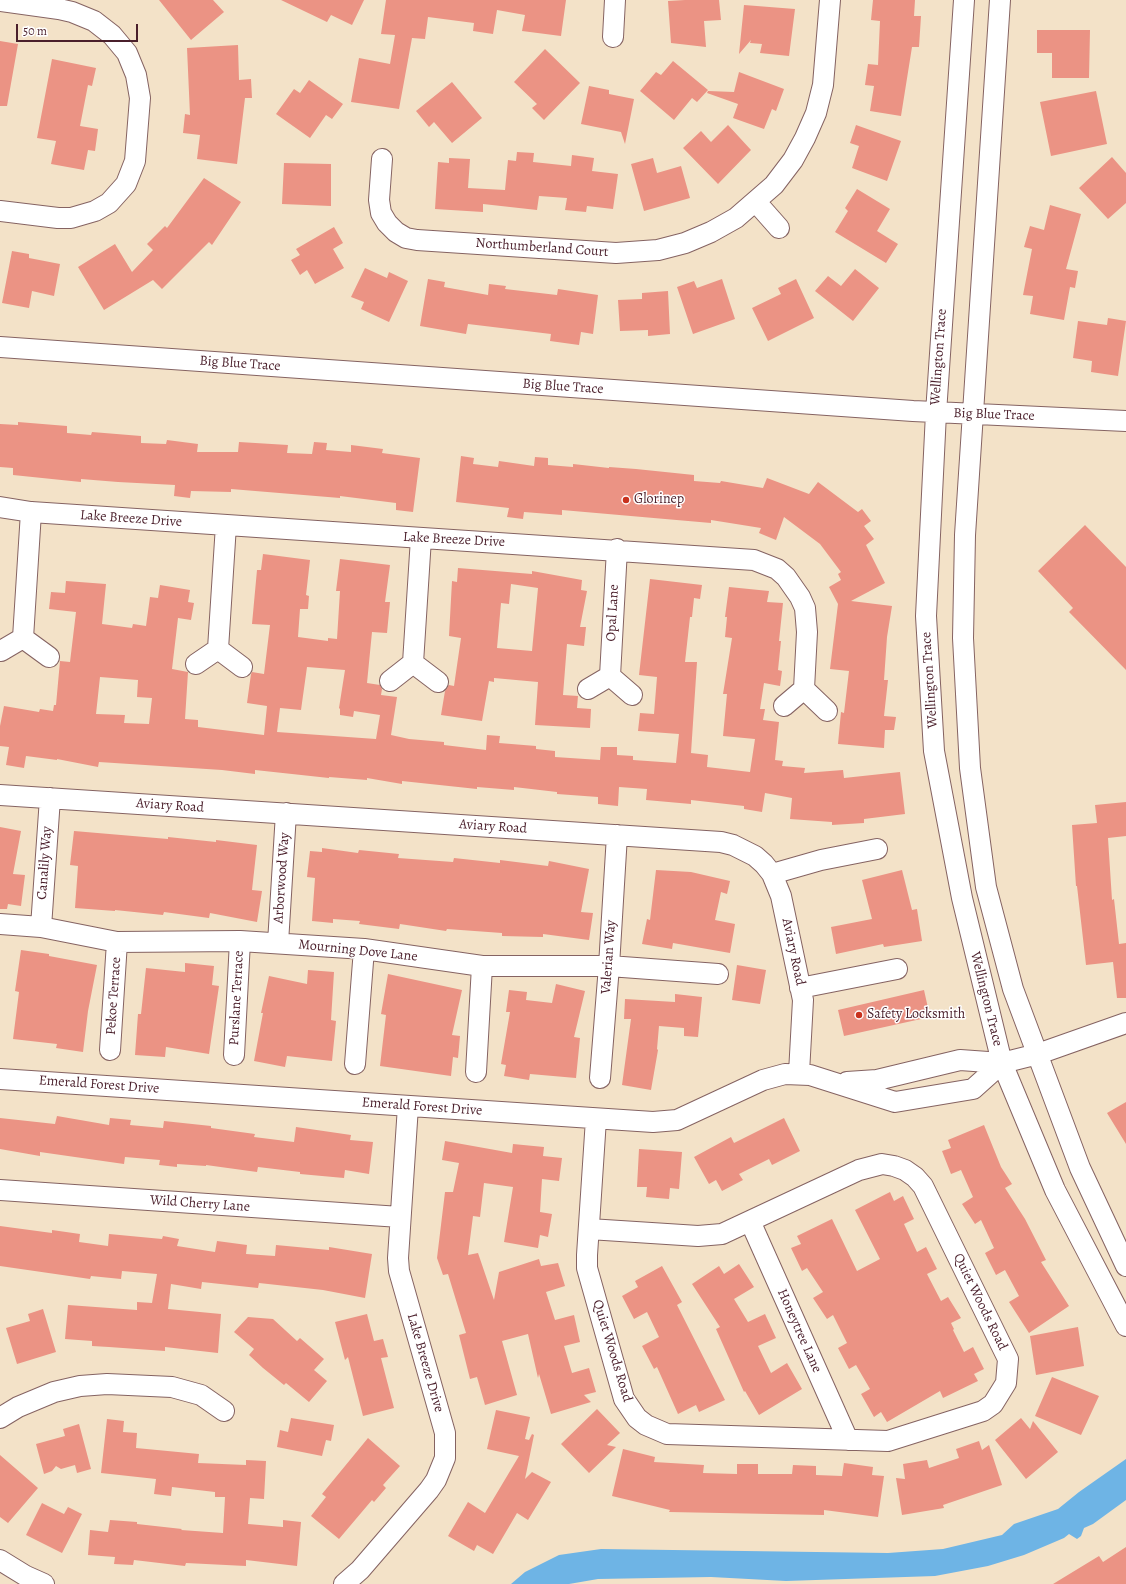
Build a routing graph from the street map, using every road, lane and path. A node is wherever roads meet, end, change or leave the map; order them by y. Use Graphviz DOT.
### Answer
graph roads {
  1 [pos="615,0"];
  2 [pos="830,0"];
  3 [pos="964,0"];
  4 [pos="1000,0"];
  5 [pos="0,1"];
  6 [pos="613,37"];
  7 [pos="382,159"];
  8 [pos="756,202"];
  9 [pos="0,211"];
  10 [pos="779,228"];
  11 [pos="0,347"];
  12 [pos="936,413"];
  13 [pos="973,413"];
  14 [pos="1126,421"];
  15 [pos="0,507"];
  16 [pos="31,512"];
  17 [pos="226,525"];
  18 [pos="421,538"];
  19 [pos="617,549"];
  20 [pos="23,638"];
  21 [pos="218,650"];
  22 [pos="1,651"];
  23 [pos="49,657"];
  24 [pos="196,664"];
  25 [pos="413,664"];
  26 [pos="242,668"];
  27 [pos="610,676"];
  28 [pos="390,681"];
  29 [pos="438,682"];
  30 [pos="804,689"];
  31 [pos="588,690"];
  32 [pos="632,695"];
  33 [pos="784,706"];
  34 [pos="827,711"];
  35 [pos="0,795"];
  36 [pos="50,798"];
  37 [pos="286,814"];
  38 [pos="617,836"];
  39 [pos="876,849"];
  40 [pos="772,874"];
  41 [pos="0,924"];
  42 [pos="41,927"];
  43 [pos="240,941"];
  44 [pos="117,942"];
  45 [pos="278,944"];
  46 [pos="364,949"];
  47 [pos="482,966"];
  48 [pos="609,966"];
  49 [pos="897,969"];
  50 [pos="718,974"];
  51 [pos="800,988"];
  52 [pos="1126,1023"];
  53 [pos="110,1050"];
  54 [pos="1038,1054"];
  55 [pos="234,1055"];
  56 [pos="1002,1063"];
  57 [pos="355,1064"];
  58 [pos="476,1072"];
  59 [pos="798,1073"];
  60 [pos="600,1078"];
  61 [pos="0,1079"];
  62 [pos="833,1082"];
  63 [pos="408,1106"];
  64 [pos="596,1119"];
  65 [pos="0,1190"];
  66 [pos="400,1217"];
  67 [pos="750,1221"];
  68 [pos="589,1229"];
  69 [pos="1126,1266"];
  70 [pos="1126,1326"];
  71 [pos="224,1411"];
  72 [pos="0,1418"];
  73 [pos="848,1440"];
  74 [pos="0,1560"];
  75 [pos="44,1584"];
  76 [pos="344,1584"];
  1 -- 6 [label="street"];
  2 -- 8 [label="street, Northumberland Court"];
  3 -- 12 [label="street, Wellington Trace"];
  4 -- 13 [label="street, Wellington Trace"];
  5 -- 9 [label="street"];
  7 -- 8 [label="street, Northumberland Court"];
  8 -- 10 [label="street"];
  11 -- 12 [label="street, Big Blue Trace"];
  12 -- 13 [label="street, Big Blue Trace"];
  12 -- 56 [label="street, Wellington Trace"];
  13 -- 14 [label="street, Big Blue Trace"];
  13 -- 54 [label="street, Wellington Trace"];
  15 -- 16 [label="street, Lake Breeze Drive"];
  16 -- 17 [label="street, Lake Breeze Drive"];
  16 -- 20 [label="street"];
  17 -- 18 [label="street, Lake Breeze Drive"];
  17 -- 21 [label="street"];
  18 -- 19 [label="street, Lake Breeze Drive"];
  18 -- 25 [label="street"];
  19 -- 27 [label="street, Opal Lane"];
  19 -- 30 [label="street, Lake Breeze Drive"];
  20 -- 22 [label="street"];
  20 -- 23 [label="street"];
  21 -- 24 [label="street"];
  21 -- 26 [label="street"];
  25 -- 28 [label="street"];
  25 -- 29 [label="street"];
  27 -- 31 [label="street"];
  27 -- 32 [label="street"];
  30 -- 33 [label="street"];
  30 -- 34 [label="street"];
  35 -- 36 [label="street, Aviary Road"];
  36 -- 37 [label="street, Aviary Road"];
  36 -- 42 [label="street, Canalily Way"];
  37 -- 38 [label="street, Aviary Road"];
  37 -- 45 [label="street, Arborwood Way"];
  38 -- 40 [label="street, Aviary Road"];
  38 -- 48 [label="street, Valerian Way"];
  39 -- 40 [label="street"];
  40 -- 51 [label="street, Aviary Road"];
  41 -- 42 [label="street, Mourning Dove Lane"];
  42 -- 44 [label="street, Mourning Dove Lane"];
  43 -- 44 [label="street, Mourning Dove Lane"];
  43 -- 45 [label="street, Mourning Dove Lane"];
  43 -- 55 [label="street, Purslane Terrace"];
  44 -- 53 [label="street, Pekoe Terrace"];
  45 -- 46 [label="street, Mourning Dove Lane"];
  46 -- 47 [label="street, Mourning Dove Lane"];
  46 -- 57 [label="street"];
  47 -- 48 [label="street, Mourning Dove Lane"];
  47 -- 58 [label="street"];
  48 -- 50 [label="street, Mourning Dove Lane"];
  48 -- 60 [label="street, Valerian Way"];
  49 -- 51 [label="street"];
  51 -- 59 [label="street, Aviary Road"];
  52 -- 54 [label="street, Emerald Forest Drive"];
  54 -- 56 [label="street, Emerald Forest Drive"];
  54 -- 69 [label="street, Wellington Trace"];
  56 -- 62 [label="street, Emerald Forest Drive"];
  56 -- 62 [label="street, Emerald Forest Drive"];
  56 -- 70 [label="street, Wellington Trace"];
  59 -- 62 [label="street, Emerald Forest Drive"];
  59 -- 64 [label="street, Emerald Forest Drive"];
  61 -- 63 [label="street, Emerald Forest Drive"];
  63 -- 64 [label="street, Emerald Forest Drive"];
  63 -- 66 [label="street, Lake Breeze Drive"];
  64 -- 68 [label="street, Quiet Woods Road"];
  65 -- 66 [label="street, Wild Cherry Lane"];
  66 -- 76 [label="street, Lake Breeze Drive"];
  67 -- 68 [label="street, Quiet Woods Road"];
  67 -- 73 [label="street, Honeytree Lane"];
  67 -- 73 [label="street, Quiet Woods Road"];
  68 -- 73 [label="street, Quiet Woods Road"];
  71 -- 72 [label="street"];
  74 -- 75 [label="street"];
}
